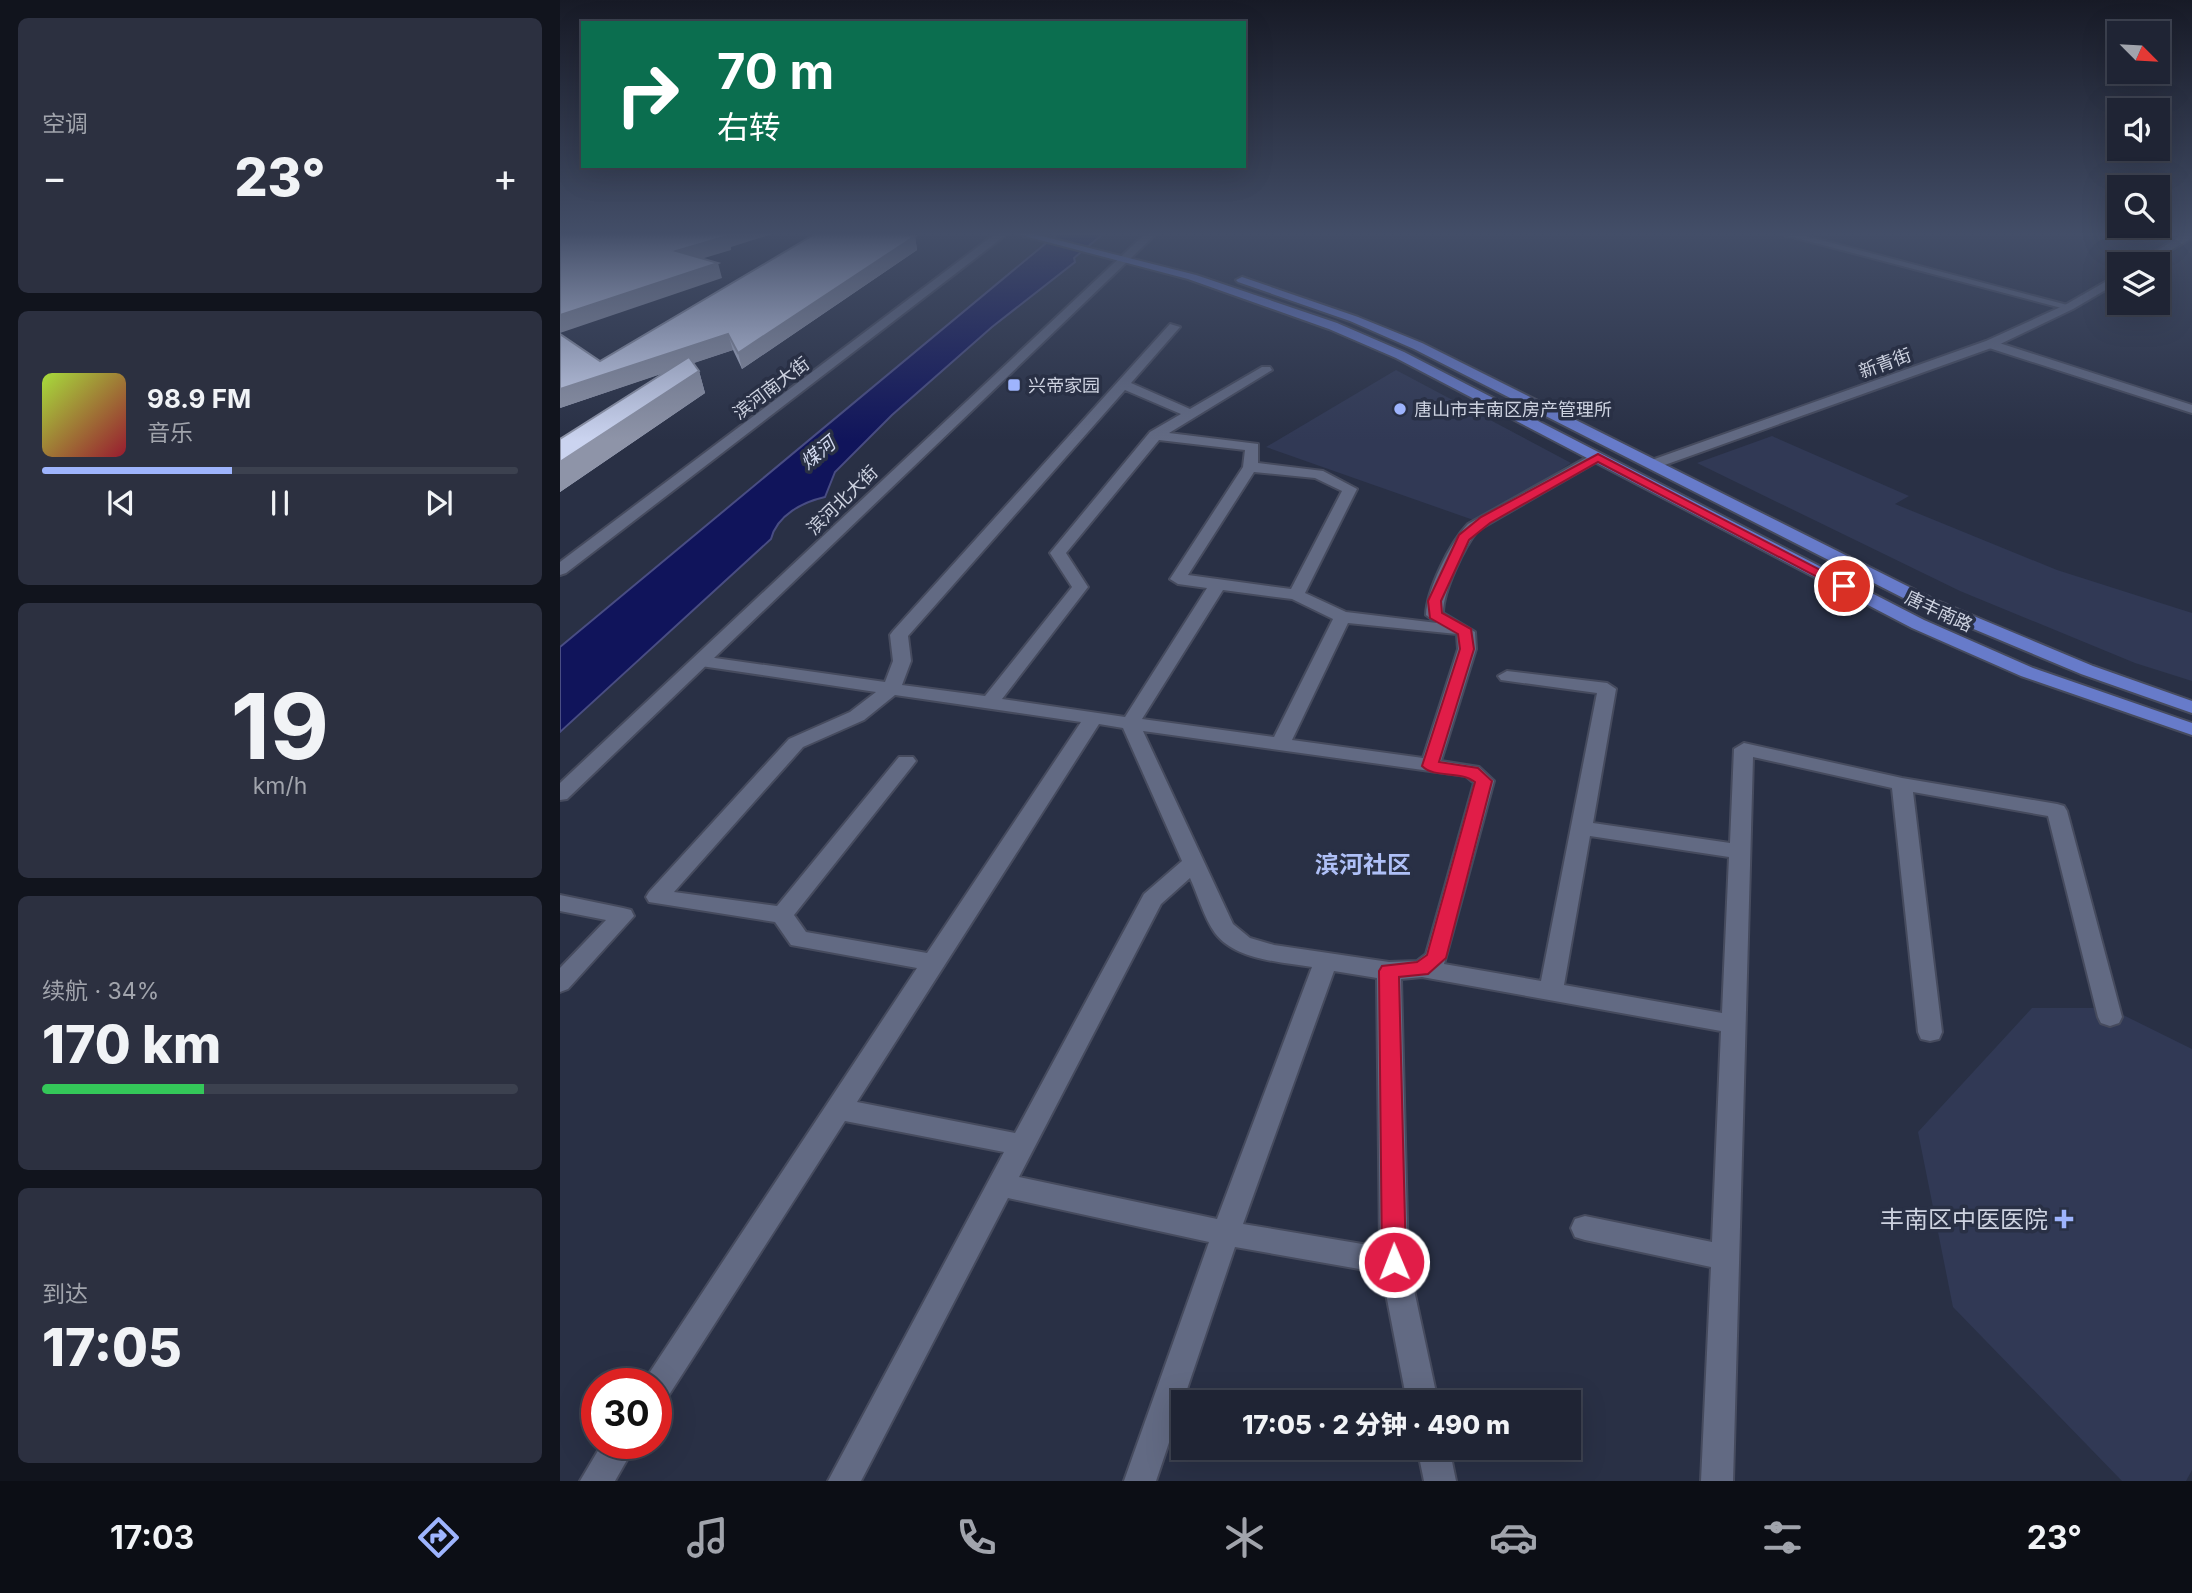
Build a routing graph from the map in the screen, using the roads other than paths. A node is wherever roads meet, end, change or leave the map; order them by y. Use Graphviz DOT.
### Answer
graph roads {
  1 [pos="911,303"];
  2 [pos="1078,303"];
  3 [pos="1267,303"];
  4 [pos="1307,303"];
  5 [pos="2054,303"];
  6 [pos="2075,303"];
  7 [pos="2069,307"];
  8 [pos="1174,327"];
  9 [pos="1990,344"];
  10 [pos="1266,370"];
  11 [pos="1123,384"];
  12 [pos="2192,409"];
  13 [pos="1191,414"];
  14 [pos="1155,435"];
  15 [pos="1598,457"];
  16 [pos="1654,464"];
  17 [pos="1250,467"];
  18 [pos="560,570"];
  19 [pos="1217,586"];
  20 [pos="1296,595"];
  21 [pos="1342,617"];
  22 [pos="1465,632"];
  23 [pos="701,662"];
  24 [pos="1507,676"];
  25 [pos="891,689"];
  26 [pos="989,703"];
  27 [pos="2192,707"];
  28 [pos="1093,718"];
  29 [pos="1130,723"];
  30 [pos="2192,729"];
  31 [pos="1280,744"];
  32 [pos="906,761"];
  33 [pos="1430,766"];
  34 [pos="1902,784"];
  35 [pos="560,794"];
  36 [pos="1581,828"];
  37 [pos="1740,852"];
  38 [pos="1194,862"];
  39 [pos="560,903"];
  40 [pos="782,915"];
  41 [pos="1326,961"];
  42 [pos="934,963"];
  43 [pos="1422,969"];
  44 [pos="1389,971"];
  45 [pos="560,983"];
  46 [pos="1551,992"];
  47 [pos="2110,1017"];
  48 [pos="1734,1024"];
  49 [pos="1930,1032"];
  50 [pos="839,1109"];
  51 [pos="1022,1145"];
  52 [pos="1001,1185"];
  53 [pos="1585,1228"];
  54 [pos="1226,1233"];
  55 [pos="1724,1257"];
  56 [pos="1394,1262"];
  57 [pos="669,1368"];
  58 [pos="1421,1390"];
  59 [pos="610,1459"];
  60 [pos="1436,1460"];
  61 [pos="596,1481"];
  62 [pos="844,1481"];
  63 [pos="1140,1481"];
  64 [pos="1440,1481"];
  65 [pos="1717,1481"];
  1 -- 18 [label="street, 滨河南大街"];
  2 -- 23 [label="street, 滨河北大街"];
  3 -- 15 [label="main road, 唐丰南路"];
  4 -- 16 [label="main road, 唐丰南路"];
  5 -- 7 [label="street"];
  6 -- 7 [label="street, 新青街"];
  7 -- 9 [label="street, 新青街"];
  8 -- 11 [label="street"];
  9 -- 12 [label="street"];
  9 -- 16 [label="street, 新青街"];
  10 -- 13 [label="street"];
  11 -- 13 [label="street"];
  11 -- 25 [label="street"];
  13 -- 14 [label="street"];
  14 -- 17 [label="street"];
  14 -- 26 [label="street"];
  15 -- 22 [label="street"];
  15 -- 30 [label="main road, 唐丰南路"];
  16 -- 27 [label="main road, 唐丰南路"];
  17 -- 19 [label="street"];
  17 -- 20 [label="street"];
  19 -- 20 [label="street"];
  19 -- 29 [label="street"];
  20 -- 21 [label="street"];
  21 -- 22 [label="street"];
  21 -- 31 [label="street"];
  22 -- 33 [label="street"];
  23 -- 25 [label="street"];
  23 -- 35 [label="street, 滨河北大街"];
  24 -- 36 [label="street"];
  25 -- 26 [label="street"];
  25 -- 40 [label="street"];
  26 -- 28 [label="street"];
  28 -- 29 [label="street"];
  28 -- 42 [label="street"];
  29 -- 31 [label="street"];
  29 -- 38 [label="street"];
  31 -- 33 [label="street"];
  32 -- 40 [label="street"];
  33 -- 43 [label="street"];
  34 -- 37 [label="street"];
  34 -- 47 [label="street"];
  34 -- 49 [label="street"];
  36 -- 37 [label="street"];
  36 -- 46 [label="street"];
  37 -- 48 [label="street"];
  38 -- 41 [label="street"];
  38 -- 51 [label="street"];
  39 -- 45 [label="street"];
  40 -- 42 [label="street"];
  41 -- 44 [label="street"];
  41 -- 54 [label="street"];
  42 -- 50 [label="street"];
  43 -- 44 [label="street"];
  43 -- 46 [label="street"];
  44 -- 56 [label="street"];
  46 -- 48 [label="street"];
  48 -- 55 [label="street"];
  50 -- 51 [label="street"];
  50 -- 57 [label="street"];
  51 -- 52 [label="street"];
  52 -- 54 [label="street"];
  52 -- 62 [label="street"];
  53 -- 55 [label="street"];
  54 -- 56 [label="street"];
  54 -- 63 [label="street"];
  55 -- 65 [label="street"];
  56 -- 58 [label="street"];
  59 -- 61 [label="street"];
  60 -- 64 [label="street"];
}
